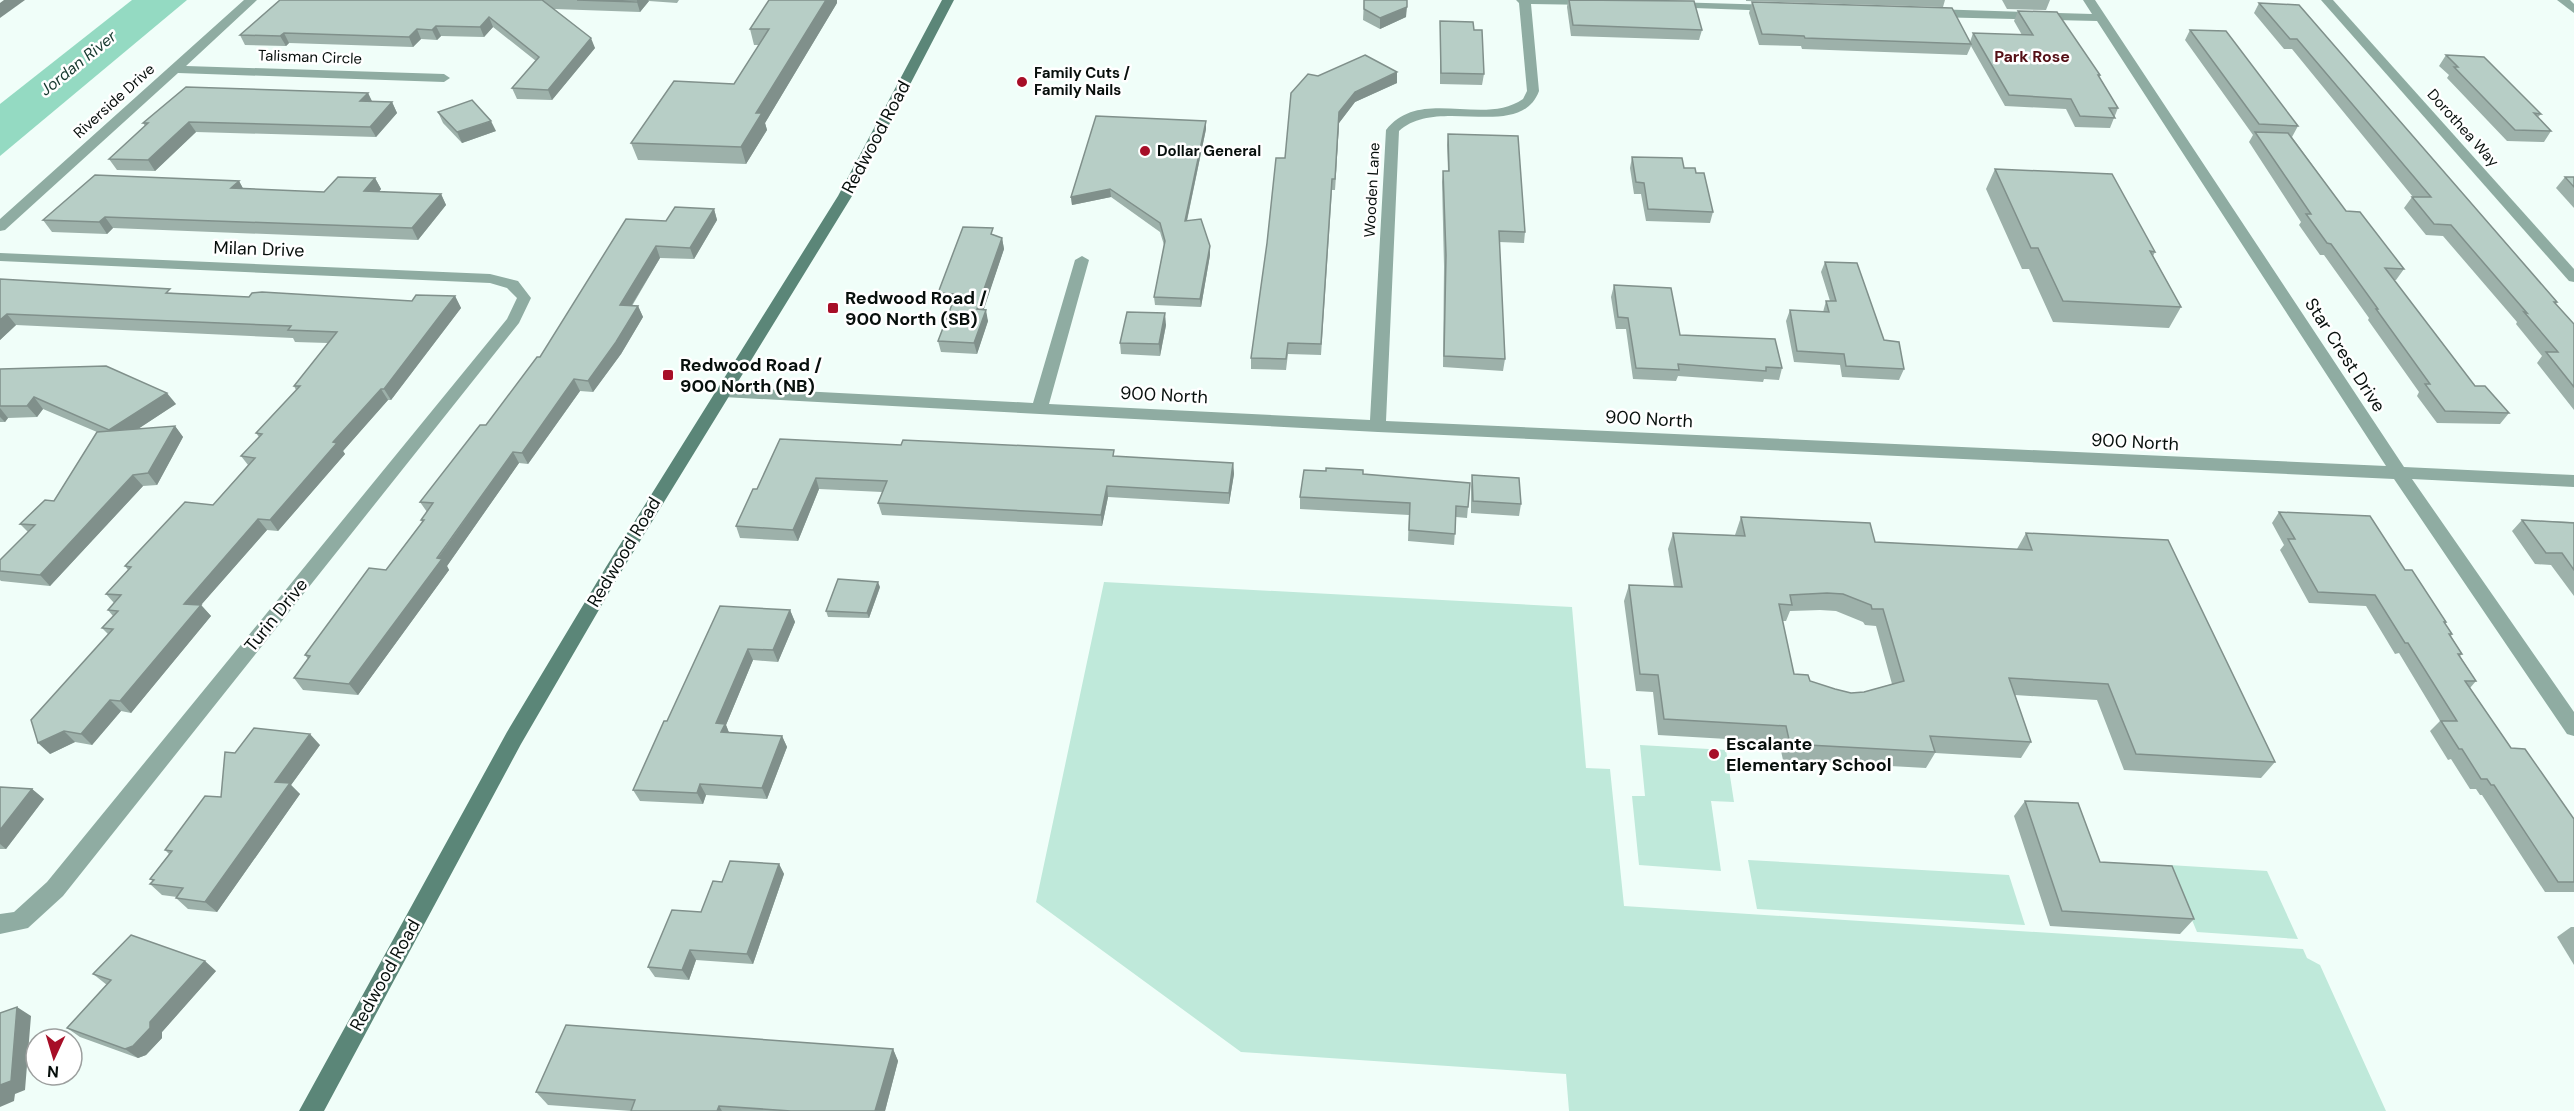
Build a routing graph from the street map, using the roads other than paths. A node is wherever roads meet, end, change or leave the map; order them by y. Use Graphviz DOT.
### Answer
graph roads {
  1 [pos="250,0"];
  2 [pos="948,0"];
  3 [pos="1523,0"];
  4 [pos="2089,0"];
  5 [pos="2327,0"];
  6 [pos="2563,0"];
  7 [pos="1608,3"];
  8 [pos="1656,4"];
  9 [pos="1787,8"];
  10 [pos="2574,10"];
  11 [pos="1918,12"];
  12 [pos="2101,18"];
  13 [pos="174,69"];
  14 [pos="444,78"];
  15 [pos="0,227"];
  16 [pos="0,257"];
  17 [pos="1082,260"];
  18 [pos="2574,278"];
  19 [pos="516,286"];
  20 [pos="723,392"];
  21 [pos="1040,408"];
  22 [pos="1378,426"];
  23 [pos="2398,472"];
  24 [pos="2574,481"];
  25 [pos="2574,728"];
  26 [pos="0,924"];
  27 [pos="311,1111"];
  1 -- 13 [label="street, Riverside Drive"];
  2 -- 20 [label="main road, Redwood Road"];
  3 -- 7 [label="street"];
  3 -- 22 [label="street, Wooden Lane"];
  4 -- 12 [label="street, Star Crest Drive"];
  5 -- 18 [label="street, Dorothea Way"];
  6 -- 10 [label="street"];
  8 -- 9 [label="street"];
  11 -- 12 [label="street"];
  12 -- 23 [label="street, Star Crest Drive"];
  13 -- 14 [label="street, Talisman Circle"];
  13 -- 15 [label="street, Riverside Drive"];
  16 -- 19 [label="street, Milan Drive"];
  17 -- 21 [label="street"];
  19 -- 26 [label="street, Turin Drive"];
  20 -- 21 [label="street, 900 North"];
  20 -- 27 [label="main road, Redwood Road"];
  21 -- 22 [label="street, 900 North"];
  22 -- 23 [label="street, 900 North"];
  23 -- 24 [label="street, 900 North"];
  23 -- 25 [label="street, Star Crest Drive"];
}
